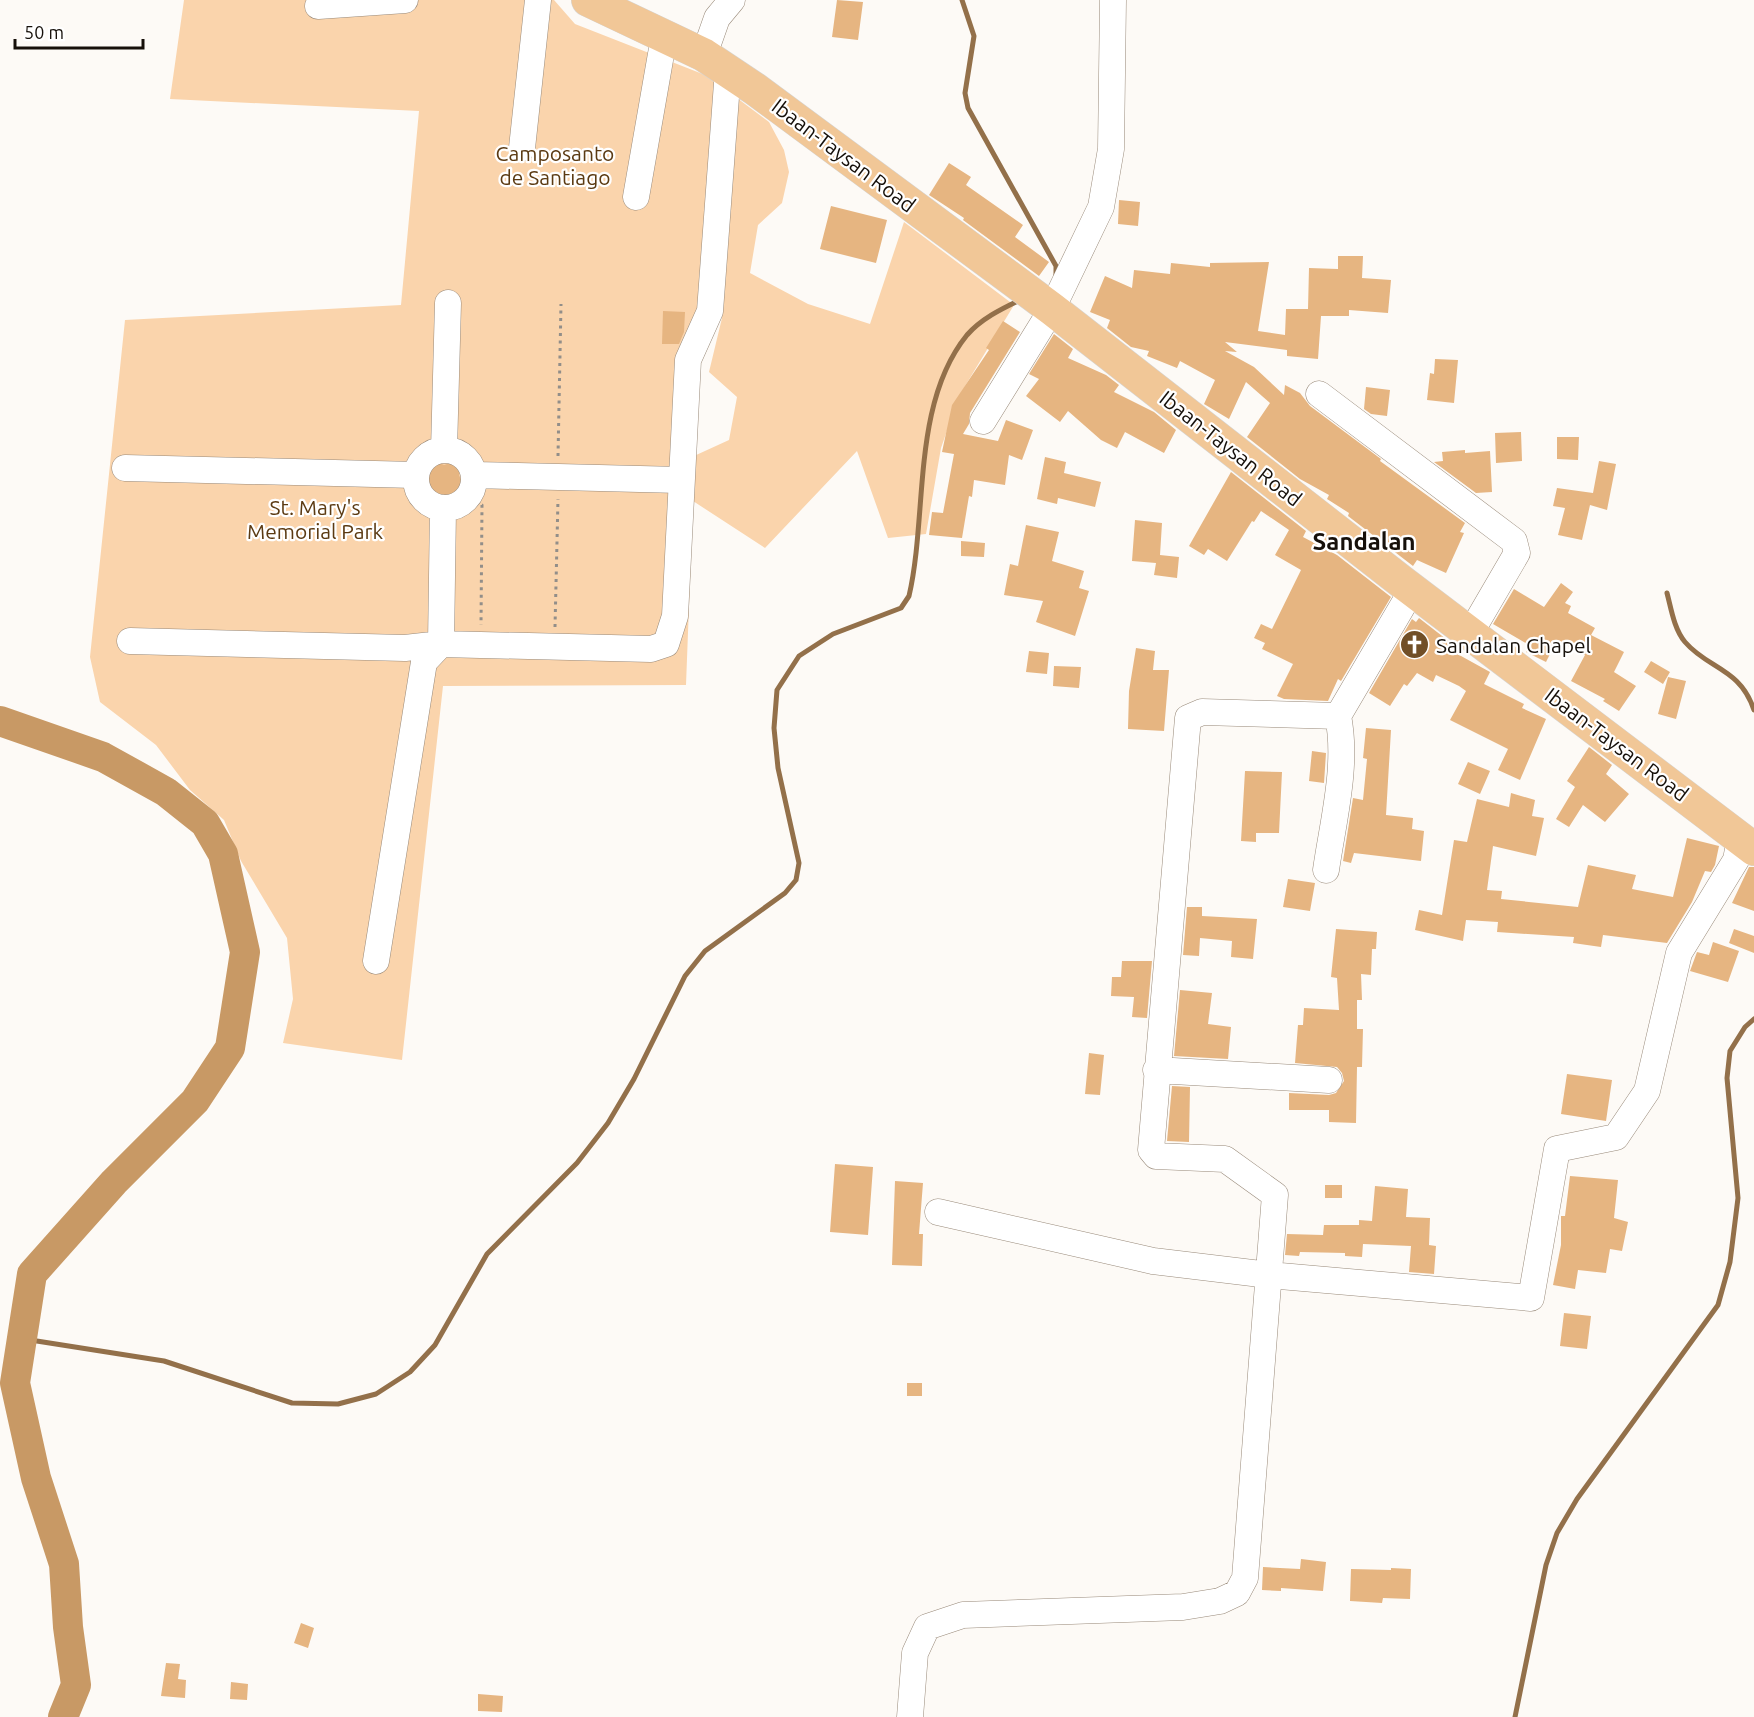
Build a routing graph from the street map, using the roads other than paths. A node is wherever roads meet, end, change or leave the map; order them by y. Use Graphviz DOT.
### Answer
graph roads {
  1 [pos="405,0"];
  2 [pos="538,0"];
  3 [pos="588,0"];
  4 [pos="732,0"];
  5 [pos="1113,0"];
  6 [pos="318,6"];
  7 [pos="664,37"];
  8 [pos="716,62"];
  9 [pos="522,148"];
  10 [pos="636,197"];
  11 [pos="448,303"];
  12 [pos="1052,309"];
  13 [pos="1319,394"];
  14 [pos="982,422"];
  15 [pos="444,450"];
  16 [pos="125,468"];
  17 [pos="415,475"];
  18 [pos="680,480"];
  19 [pos="472,486"];
  20 [pos="443,509"];
  21 [pos="1412,590"];
  22 [pos="1471,632"];
  23 [pos="130,641"];
  24 [pos="441,644"];
  25 [pos="1338,716"];
  26 [pos="1747,844"];
  27 [pos="1326,870"];
  28 [pos="376,961"];
  29 [pos="1156,1070"];
  30 [pos="1329,1080"];
  31 [pos="938,1212"];
  32 [pos="1269,1275"];
  33 [pos="910,1717"];
  1 -- 6 [label="street"];
  2 -- 9 [label="street"];
  3 -- 7 [label="main road, Ibaan-Taysan Road"];
  4 -- 8 [label="street"];
  5 -- 12 [label="street"];
  7 -- 8 [label="main road, Ibaan-Taysan Road"];
  7 -- 10 [label="street"];
  8 -- 12 [label="main road, Ibaan-Taysan Road"];
  8 -- 18 [label="street"];
  11 -- 15 [label="street"];
  12 -- 14 [label="street"];
  12 -- 21 [label="main road, Ibaan-Taysan Road"];
  13 -- 22 [label="street"];
  15 -- 17 [label="street"];
  15 -- 19 [label="street"];
  16 -- 17 [label="street"];
  17 -- 20 [label="street"];
  18 -- 19 [label="street"];
  18 -- 24 [label="street"];
  19 -- 20 [label="street"];
  20 -- 24 [label="street"];
  21 -- 22 [label="main road, Ibaan-Taysan Road"];
  21 -- 25 [label="street"];
  22 -- 26 [label="main road, Ibaan-Taysan Road"];
  23 -- 24 [label="street"];
  24 -- 28 [label="street"];
  25 -- 27 [label="street"];
  25 -- 29 [label="street"];
  26 -- 32 [label="street"];
  29 -- 30 [label="street"];
  29 -- 32 [label="street"];
  31 -- 32 [label="street"];
  32 -- 33 [label="street"];
}
